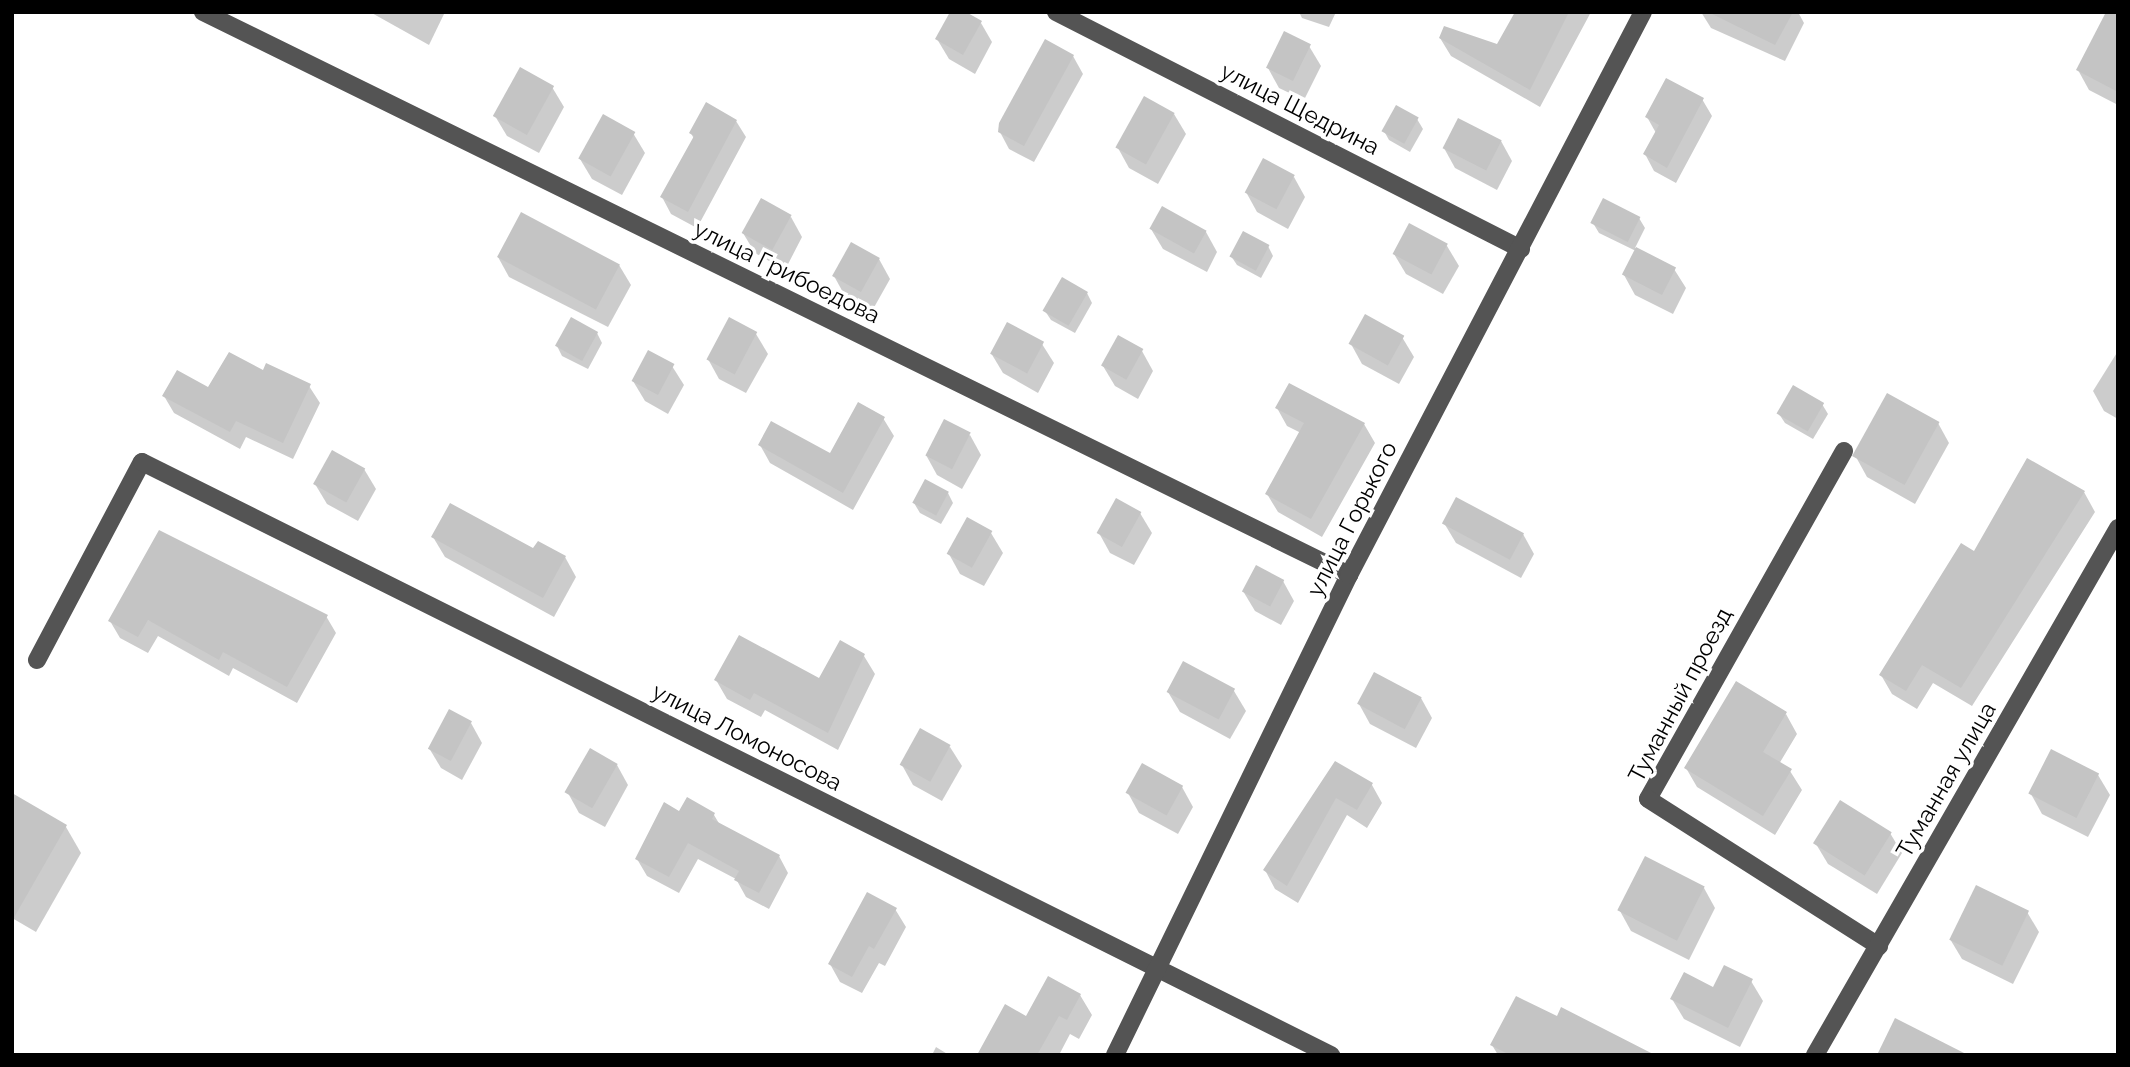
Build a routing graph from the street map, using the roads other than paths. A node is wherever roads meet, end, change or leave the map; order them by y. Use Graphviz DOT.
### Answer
graph roads {
  1 [pos="203,12"];
  2 [pos="1056,12"];
  3 [pos="1643,12"];
  4 [pos="1521,249"];
  5 [pos="1844,451"];
  6 [pos="2118,528"];
  7 [pos="1349,575"];
  8 [pos="37,660"];
  9 [pos="1879,946"];
  10 [pos="1158,970"];
  11 [pos="1115,1055"];
  12 [pos="1331,1055"];
  13 [pos="1815,1055"];
  1 -- 7 [label="street, улица Грибоедова"];
  2 -- 4 [label="street, улица Щедрина"];
  3 -- 4 [label="street, улица Горького"];
  4 -- 7 [label="street, улица Горького"];
  5 -- 9 [label="street, Туманный проезд"];
  6 -- 9 [label="street, Туманная улица"];
  7 -- 10 [label="street, улица Горького"];
  8 -- 10 [label="street, улица Ломоносова"];
  9 -- 13 [label="street, Туманная улица"];
  10 -- 11 [label="street, улица Горького"];
  10 -- 12 [label="street, улица Ломоносова"];
}
